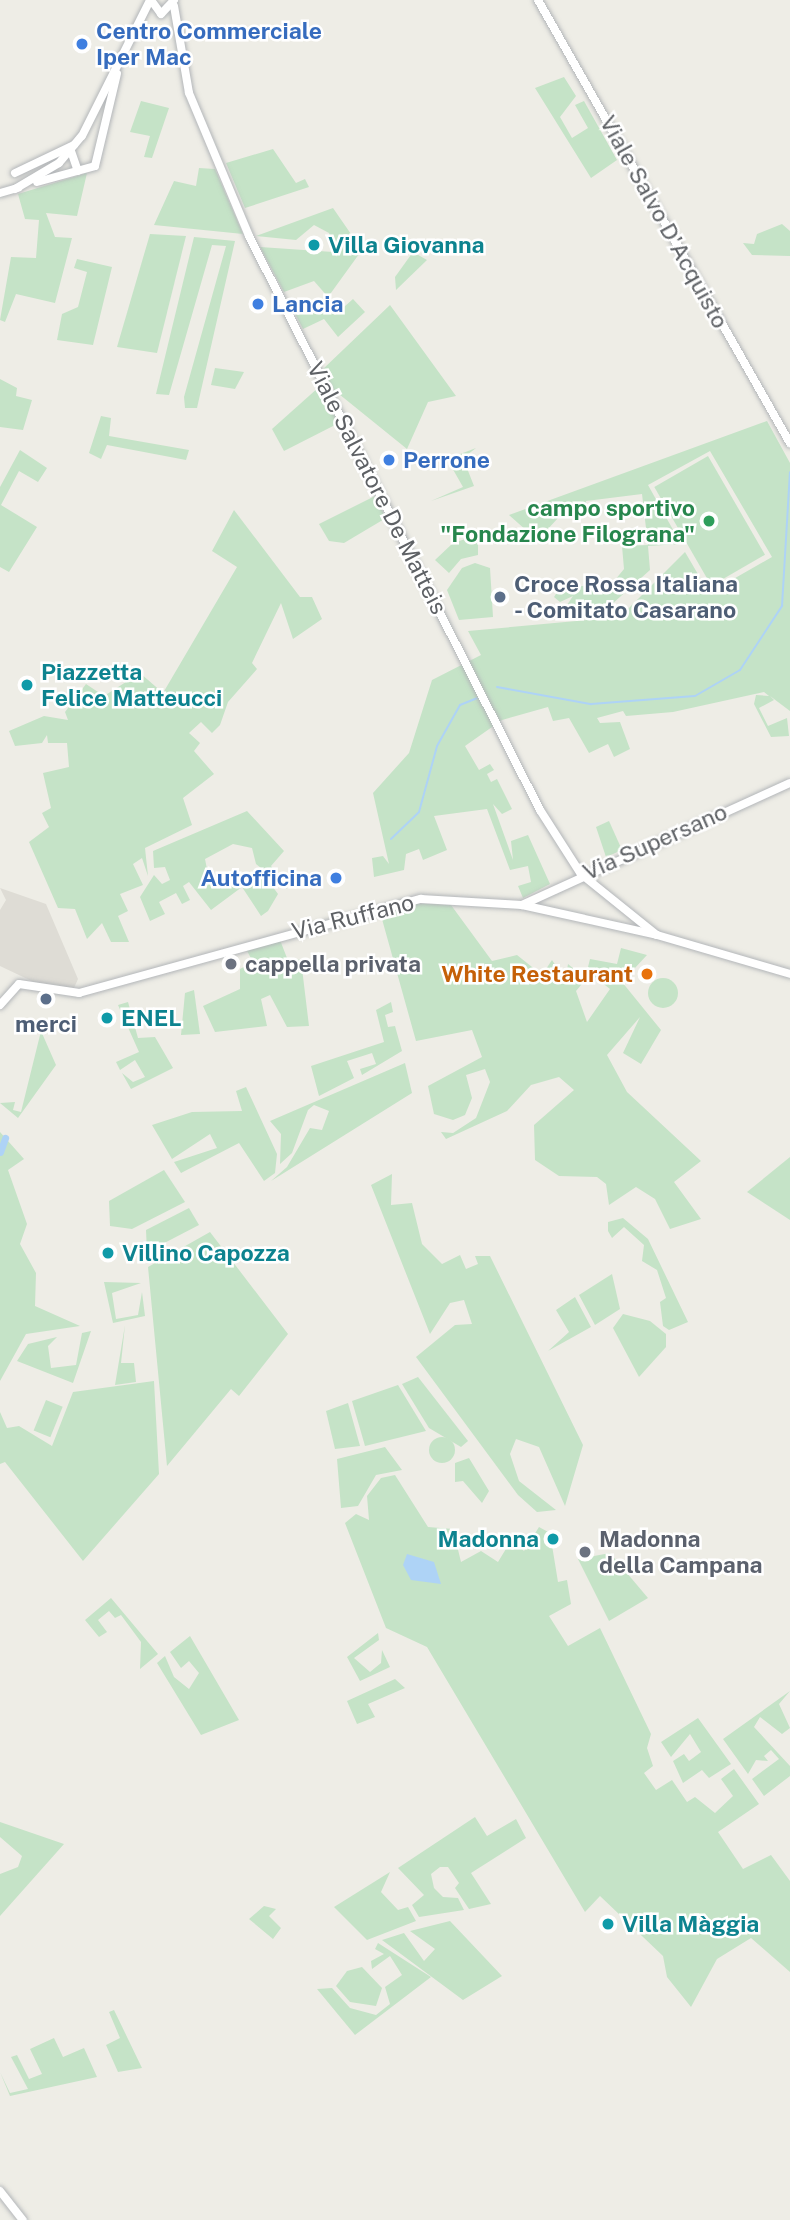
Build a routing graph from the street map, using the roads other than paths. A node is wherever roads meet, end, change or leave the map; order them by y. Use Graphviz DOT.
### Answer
graph roads {
  1 [pos="151,0"];
  2 [pos="538,0"];
  3 [pos="174,2"];
  4 [pos="160,14"];
  5 [pos="137,23"];
  6 [pos="176,27"];
  7 [pos="120,61"];
  8 [pos="91,120"];
  9 [pos="105,124"];
  10 [pos="74,148"];
  11 [pos="78,171"];
  12 [pos="15,173"];
  13 [pos="15,189"];
  14 [pos="0,193"];
  15 [pos="790,443"];
  16 [pos="790,783"];
  17 [pos="580,874"];
  18 [pos="522,905"];
  19 [pos="622,910"];
  20 [pos="633,918"];
  21 [pos="610,925"];
  22 [pos="657,935"];
  23 [pos="790,974"];
  24 [pos="0,1005"];
  25 [pos="0,2191"];
  26 [pos="23,2220"];
  1 -- 4 [label="street"];
  1 -- 5 [label="street"];
  2 -- 15 [label="street, Viale Salvo D'Acquisto"];
  3 -- 4 [label="street"];
  3 -- 6 [label="street, Viale Salvatore De Matteis"];
  4 -- 5 [label="street"];
  4 -- 6 [label="street"];
  5 -- 7 [label="street"];
  6 -- 17 [label="street, Viale Salvatore De Matteis"];
  7 -- 8 [label="street"];
  7 -- 9 [label="street"];
  8 -- 9 [label="street"];
  8 -- 10 [label="street"];
  9 -- 11 [label="street"];
  10 -- 11 [label="street"];
  10 -- 12 [label="street"];
  10 -- 13 [label="street"];
  11 -- 13 [label="street"];
  13 -- 14 [label="street"];
  16 -- 17 [label="street, Via Supersano"];
  17 -- 18 [label="street, Via Supersano"];
  17 -- 19 [label="street, Viale Salvatore De Matteis"];
  18 -- 21 [label="street, Via Ruffano"];
  18 -- 24 [label="street, Via Ruffano"];
  19 -- 20 [label="street, Viale Salvatore De Matteis"];
  19 -- 21 [label="street"];
  20 -- 22 [label="street, Via Ruffano"];
  21 -- 22 [label="street, Via Ruffano"];
  22 -- 23 [label="street, Via Ruffano"];
  25 -- 26 [label="street"];
}
